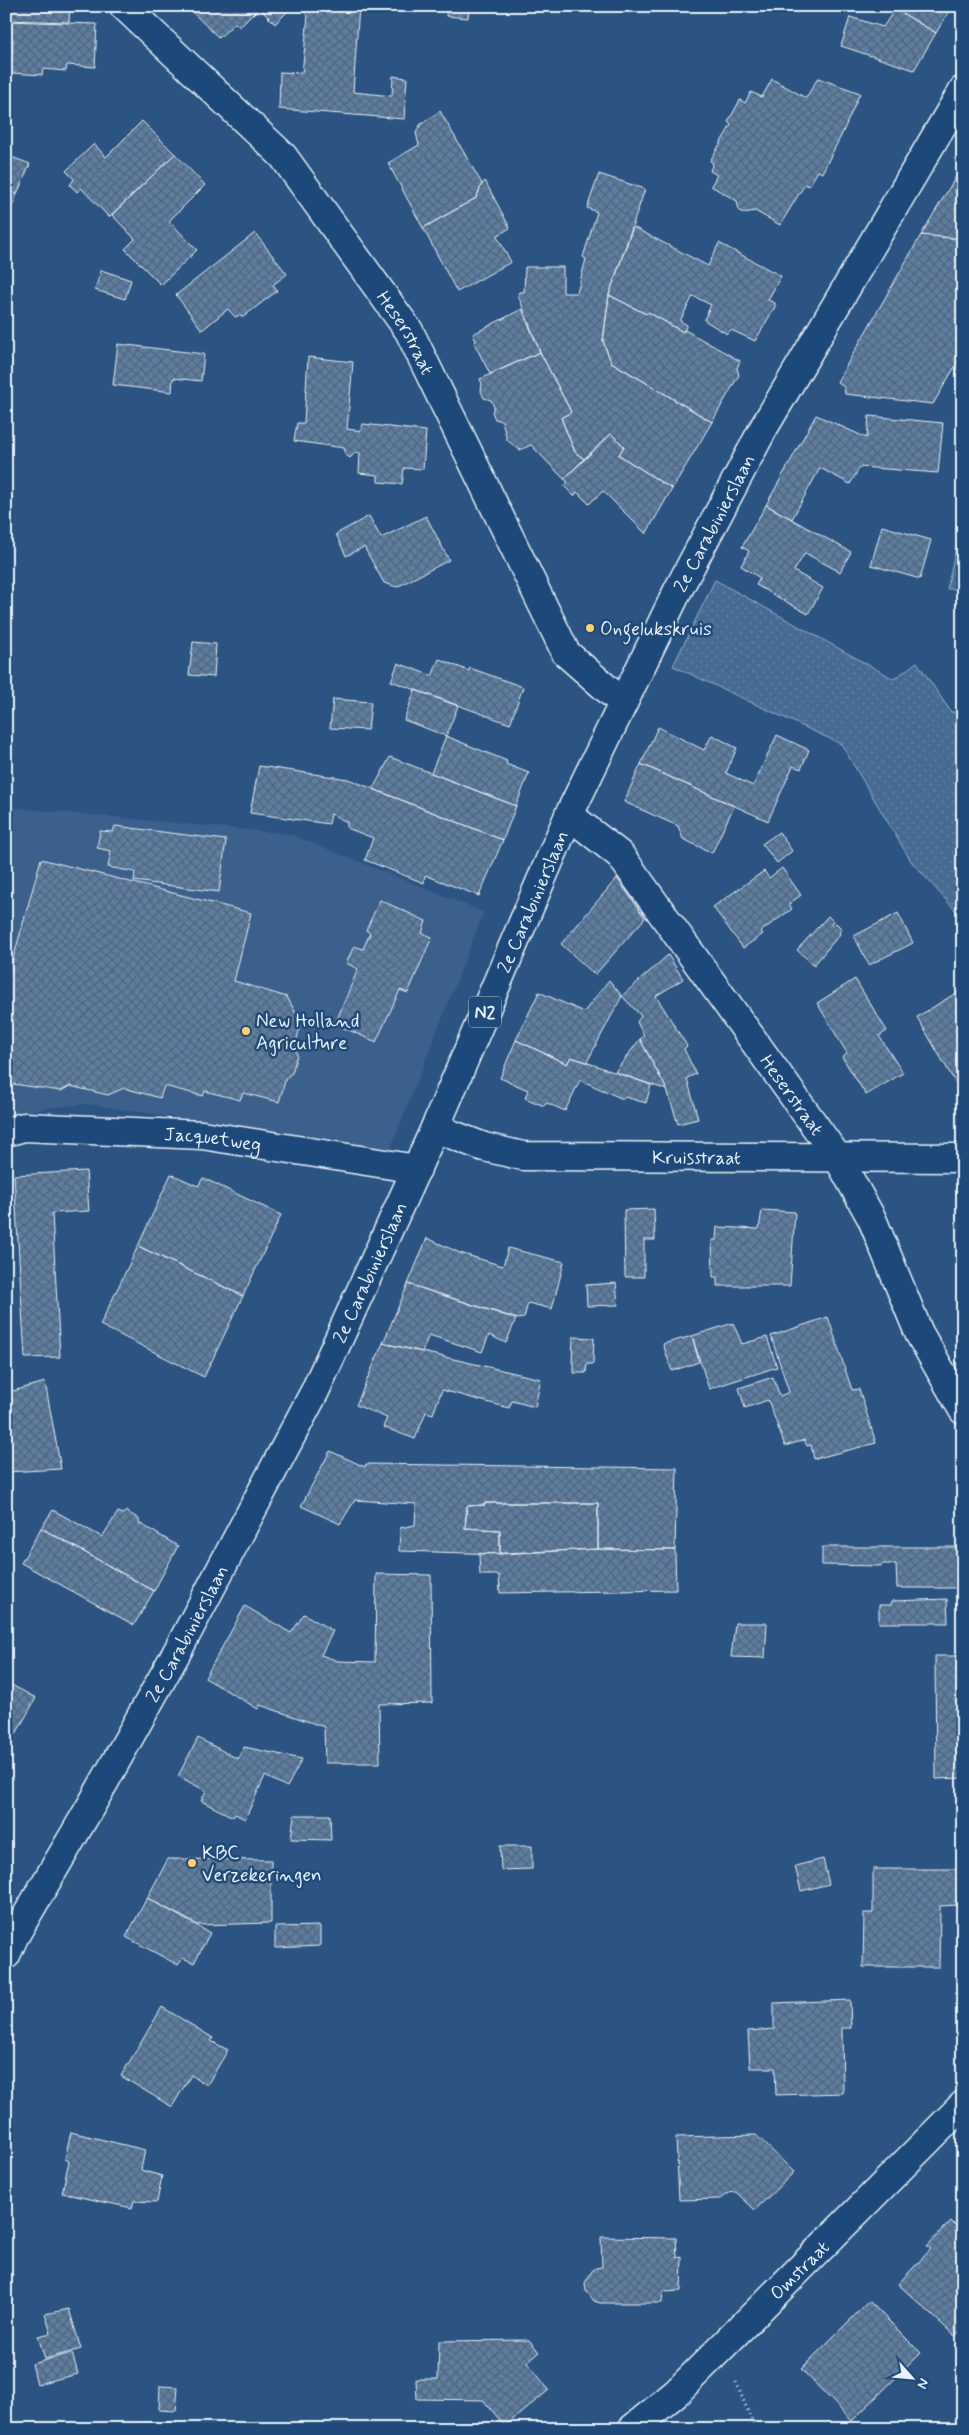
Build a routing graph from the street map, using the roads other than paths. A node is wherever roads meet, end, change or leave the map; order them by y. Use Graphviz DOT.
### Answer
graph roads {
  1 [pos="124,6"];
  2 [pos="963,90"];
  3 [pos="622,703"];
  4 [pos="569,815"];
  5 [pos="436,1128"];
  6 [pos="6,1132"];
  7 [pos="838,1158"];
  8 [pos="963,1158"];
  9 [pos="417,1169"];
  10 [pos="963,1410"];
  11 [pos="9,1946"];
  12 [pos="963,2105"];
  13 [pos="632,2429"];
  1 -- 3 [label="street, Heserstraat"];
  2 -- 3 [label="street, 2e Carabinierslaan / N2"];
  3 -- 4 [label="street, 2e Carabinierslaan / N2"];
  4 -- 5 [label="street, 2e Carabinierslaan / N2"];
  4 -- 7 [label="street, Heserstraat"];
  5 -- 7 [label="street, Kruisstraat"];
  5 -- 9 [label="street, 2e Carabinierslaan / N2"];
  6 -- 9 [label="street, Jacquetweg"];
  7 -- 8 [label="street, Kruisstraat"];
  7 -- 10 [label="street, Heserstraat"];
  9 -- 11 [label="street, 2e Carabinierslaan / N2"];
  12 -- 13 [label="street, Omstraat"];
}
